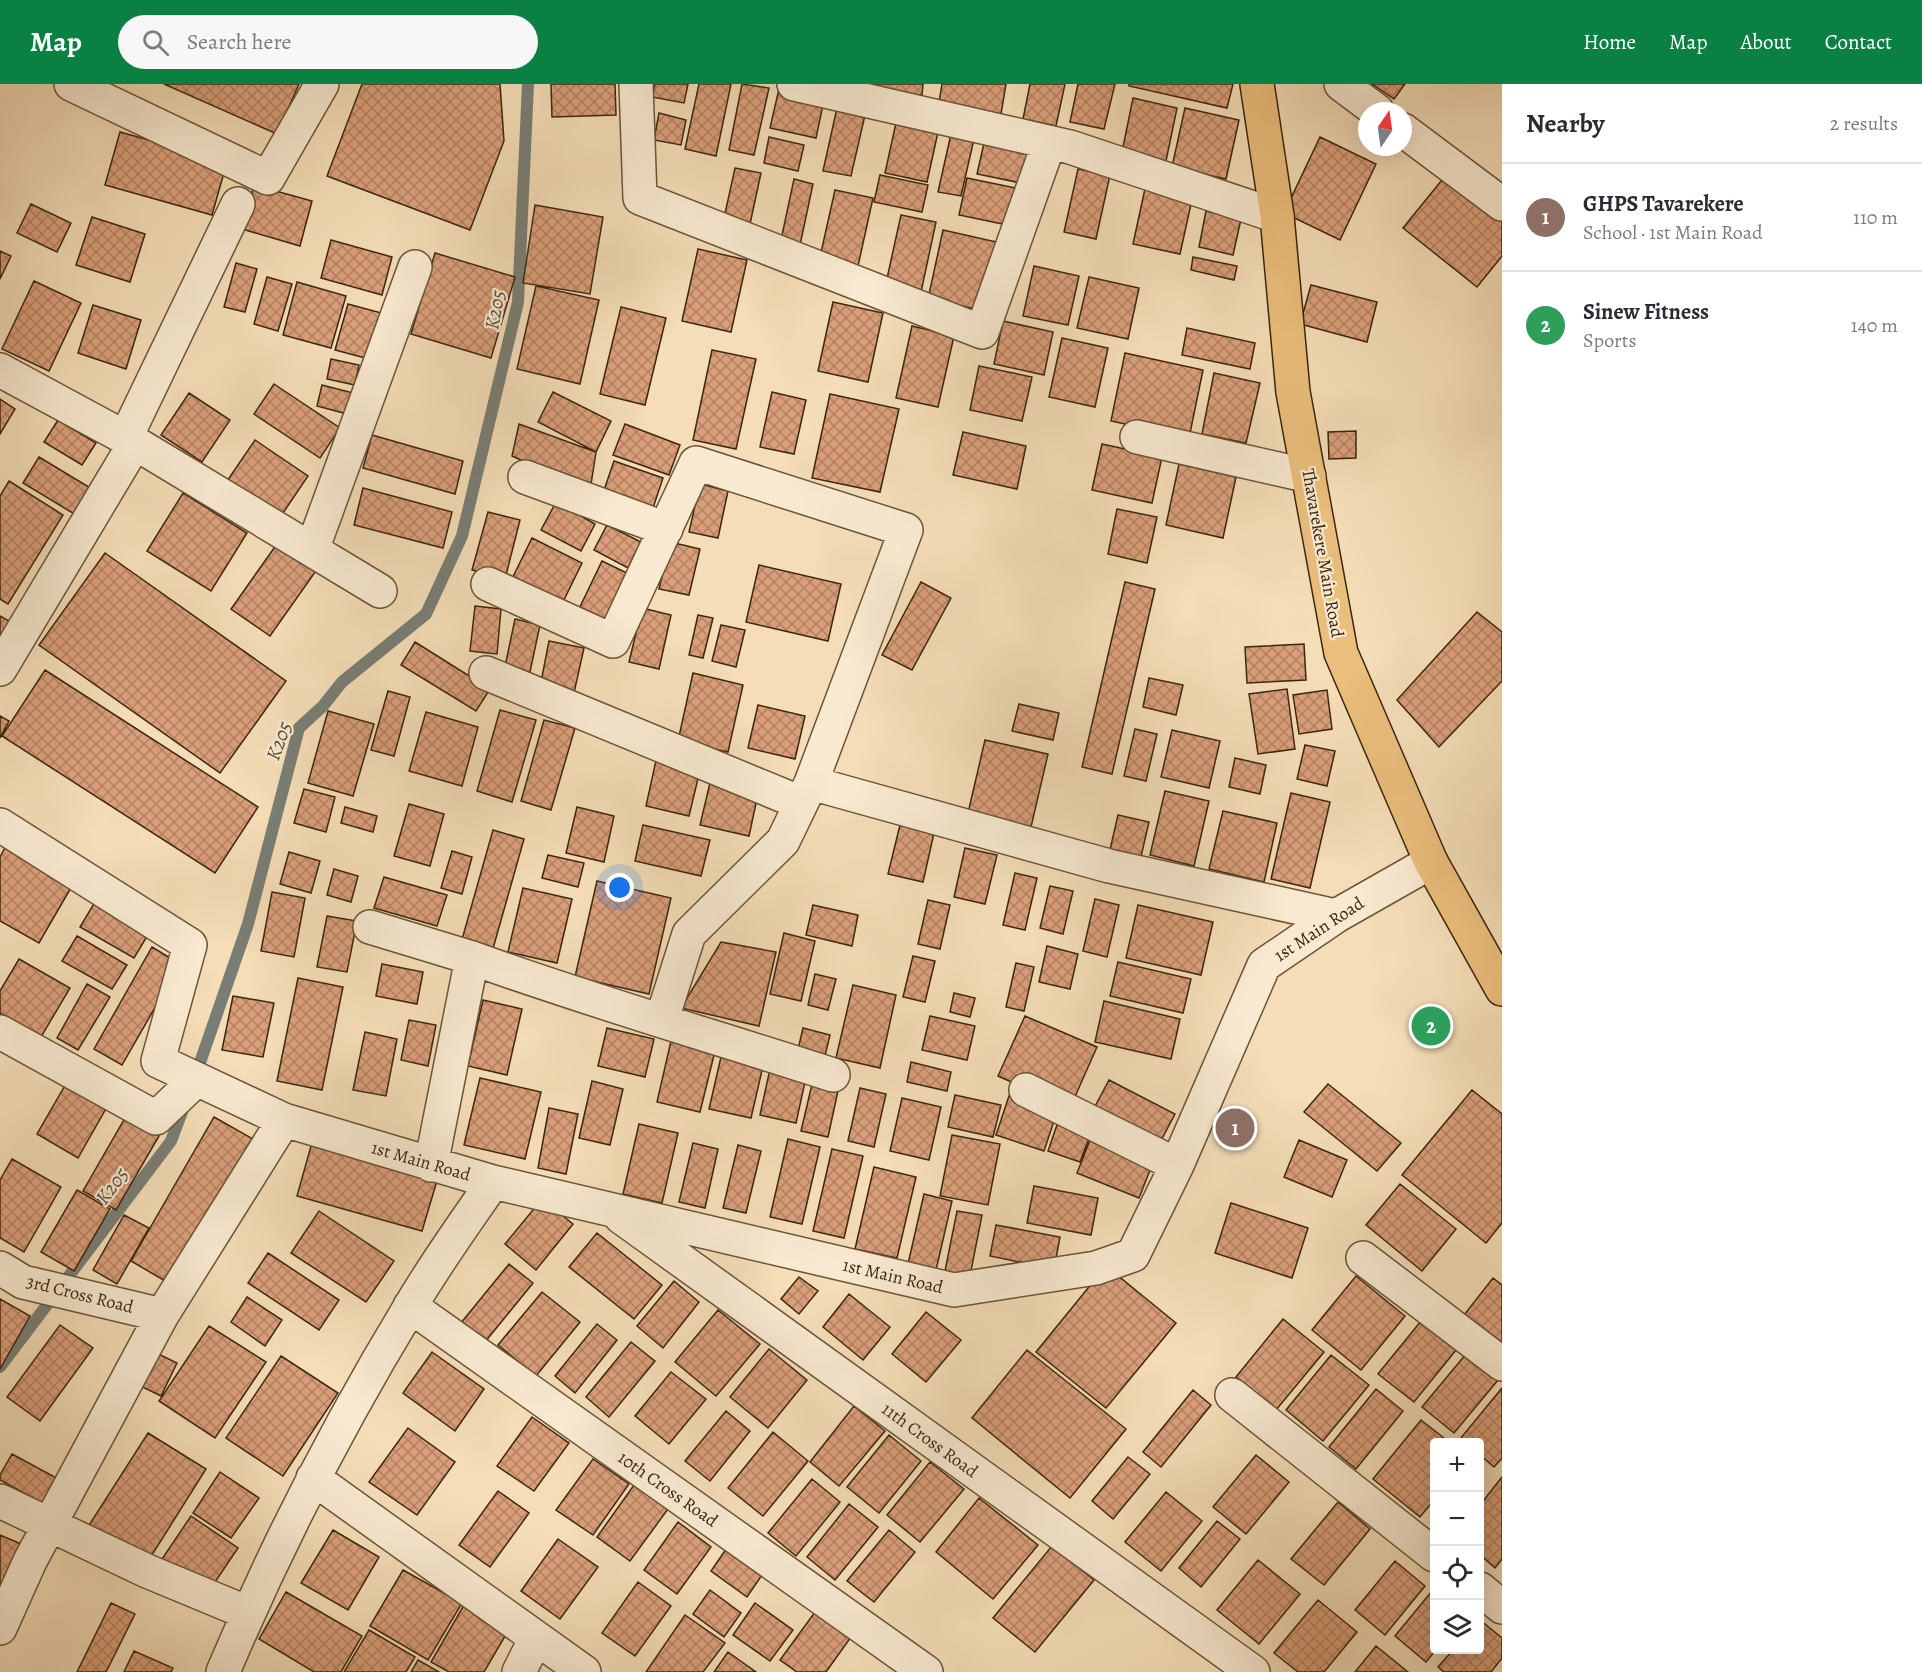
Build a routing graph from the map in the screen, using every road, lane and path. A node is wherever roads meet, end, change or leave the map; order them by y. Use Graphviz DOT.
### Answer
graph roads {
  1 [pos="71,84"];
  2 [pos="322,84"];
  3 [pos="636,84"];
  4 [pos="794,84"];
  5 [pos="1257,84"];
  6 [pos="1341,84"];
  7 [pos="1365,102"];
  8 [pos="1412,137"];
  9 [pos="1049,143"];
  10 [pos="238,204"];
  11 [pos="1502,204"];
  12 [pos="1277,216"];
  13 [pos="415,267"];
  14 [pos="0,370"];
  15 [pos="1137,438"];
  16 [pos="130,441"];
  17 [pos="1309,476"];
  18 [pos="525,477"];
  19 [pos="666,529"];
  20 [pos="312,550"];
  21 [pos="488,584"];
  22 [pos="380,591"];
  23 [pos="0,669"];
  24 [pos="486,673"];
  25 [pos="806,793"];
  26 [pos="0,825"];
  27 [pos="1431,862"];
  28 [pos="1336,916"];
  29 [pos="370,927"];
  30 [pos="472,958"];
  31 [pos="1502,989"];
  32 [pos="662,1019"];
  33 [pos="0,1032"];
  34 [pos="833,1075"];
  35 [pos="197,1079"];
  36 [pos="1026,1090"];
  37 [pos="284,1119"];
  38 [pos="430,1164"];
  39 [pos="1177,1165"];
  40 [pos="493,1182"];
  41 [pos="607,1207"];
  42 [pos="1363,1258"];
  43 [pos="0,1268"];
  44 [pos="410,1306"];
  45 [pos="162,1315"];
  46 [pos="1502,1364"];
  47 [pos="1232,1395"];
  48 [pos="313,1478"];
  49 [pos="0,1501"];
  50 [pos="51,1524"];
  51 [pos="1430,1552"];
  52 [pos="1484,1593"];
  53 [pos="1502,1607"];
  54 [pos="248,1613"];
  55 [pos="0,1628"];
  56 [pos="536,1638"];
  57 [pos="223,1672"];
  58 [pos="519,1672"];
  59 [pos="584,1672"];
  60 [pos="926,1672"];
  61 [pos="1253,1672"];
  1 -- 2 [label="street"];
  3 -- 9 [label="street"];
  4 -- 9 [label="street"];
  5 -- 12 [label="main road, Thavarekere Main Road"];
  6 -- 7 [label="street"];
  8 -- 11 [label="street"];
  9 -- 12 [label="street"];
  10 -- 16 [label="street"];
  12 -- 17 [label="main road, Thavarekere Main Road"];
  13 -- 20 [label="street"];
  14 -- 16 [label="street"];
  15 -- 17 [label="street"];
  16 -- 20 [label="street"];
  16 -- 23 [label="street"];
  17 -- 27 [label="main road, Thavarekere Main Road"];
  18 -- 19 [label="street"];
  19 -- 21 [label="street"];
  19 -- 25 [label="street"];
  20 -- 22 [label="street"];
  24 -- 25 [label="street"];
  25 -- 28 [label="street"];
  25 -- 32 [label="street"];
  26 -- 35 [label="street, 1st Main Road"];
  27 -- 28 [label="street, 1st Main Road"];
  27 -- 31 [label="main road, Thavarekere Main Road"];
  28 -- 39 [label="street, 1st Main Road"];
  29 -- 30 [label="street"];
  30 -- 32 [label="street"];
  30 -- 38 [label="street"];
  32 -- 34 [label="street"];
  33 -- 35 [label="street"];
  35 -- 37 [label="street, 1st Main Road"];
  36 -- 39 [label="street"];
  37 -- 38 [label="street, 1st Main Road"];
  37 -- 45 [label="street"];
  38 -- 40 [label="street, 1st Main Road"];
  39 -- 41 [label="street, 1st Main Road"];
  40 -- 41 [label="street, 1st Main Road"];
  40 -- 44 [label="street"];
  41 -- 61 [label="street, 11th Cross Road"];
  42 -- 46 [label="street"];
  43 -- 45 [label="street, 3rd Cross Road"];
  44 -- 48 [label="street"];
  44 -- 60 [label="street, 10th Cross Road"];
  45 -- 50 [label="street"];
  47 -- 51 [label="street"];
  48 -- 54 [label="street"];
  48 -- 56 [label="street"];
  49 -- 50 [label="street"];
  50 -- 54 [label="street"];
  50 -- 55 [label="street"];
  52 -- 53 [label="street"];
  54 -- 57 [label="street"];
  56 -- 58 [label="street"];
  56 -- 59 [label="street"];
}
